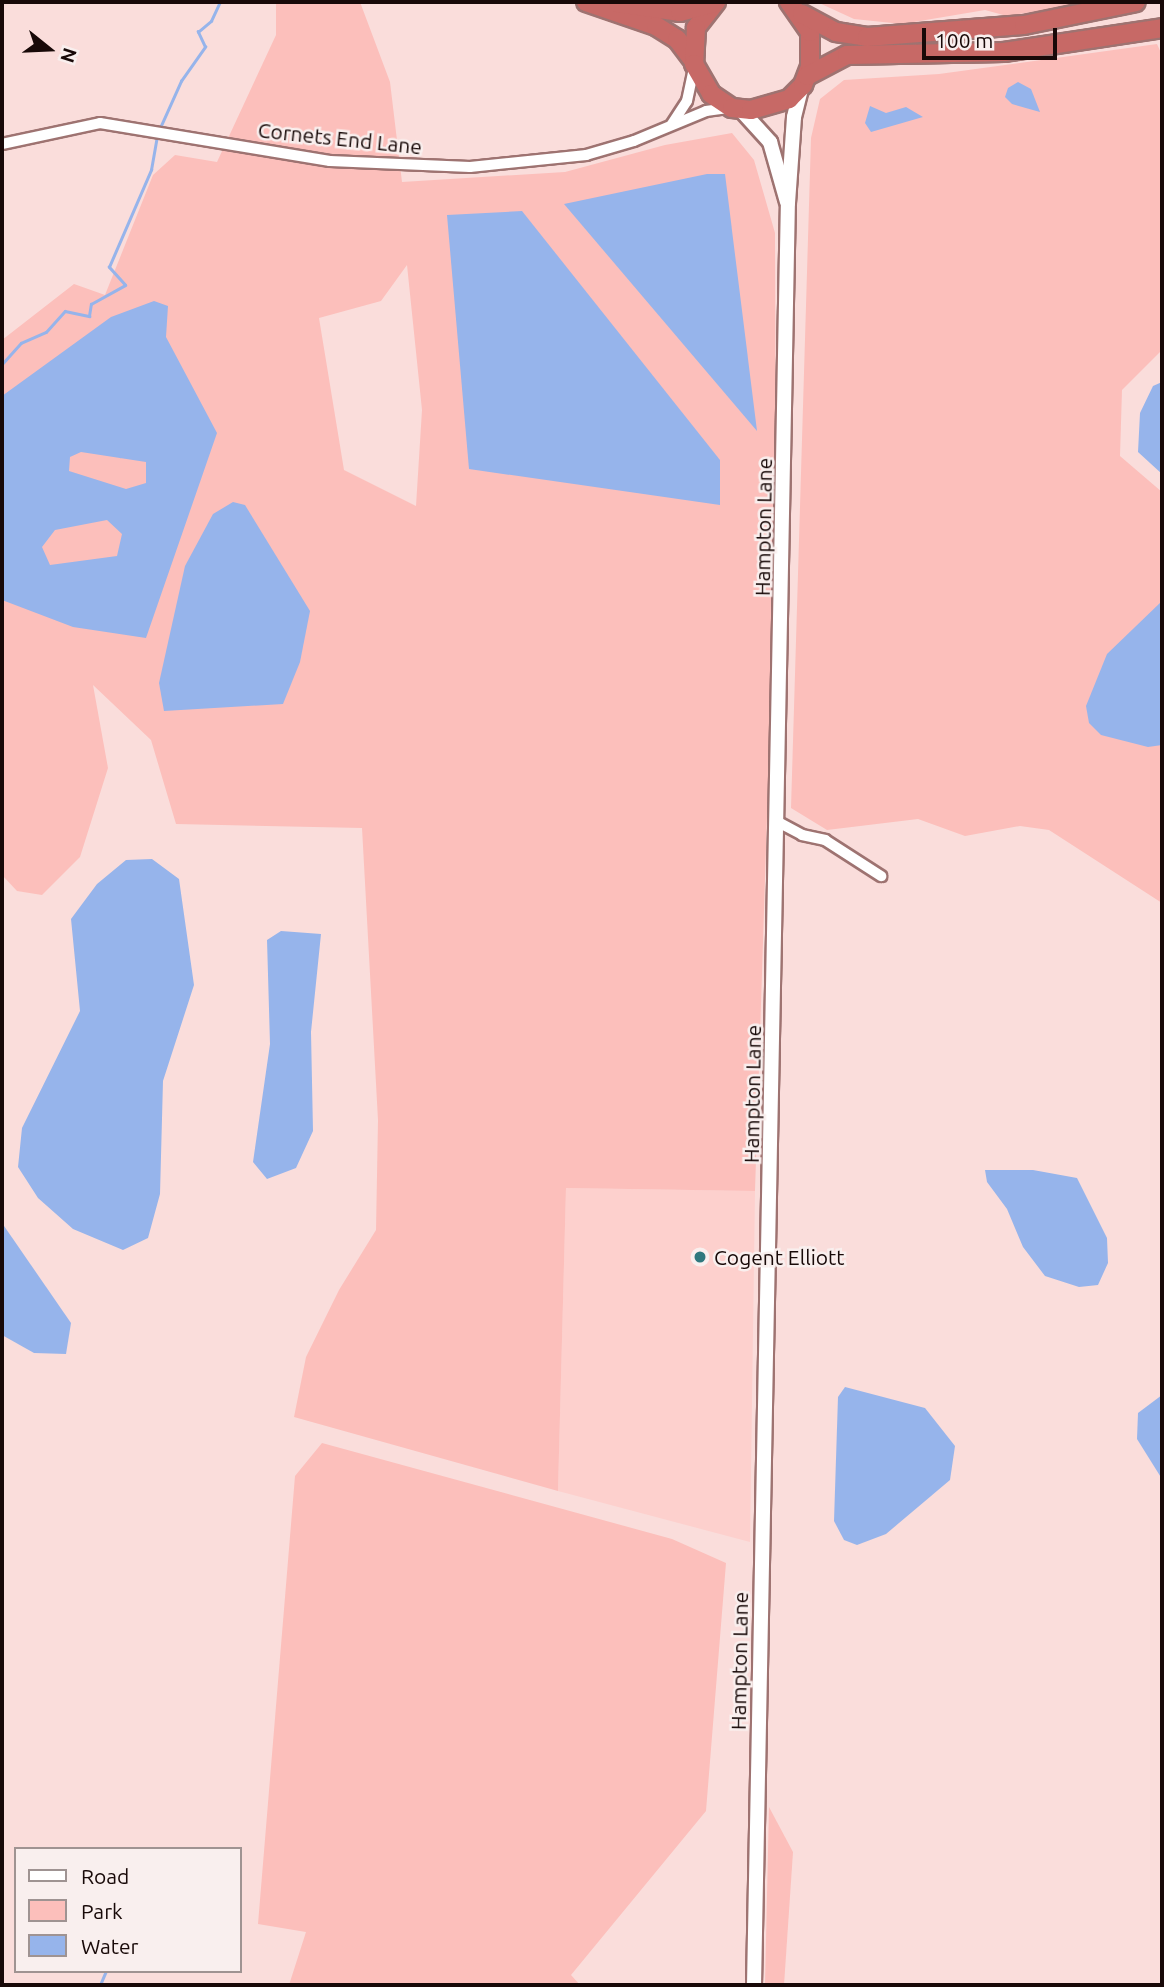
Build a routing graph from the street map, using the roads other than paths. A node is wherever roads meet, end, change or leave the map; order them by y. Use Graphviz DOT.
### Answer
graph roads {
  1 [pos="586,2"];
  2 [pos="609,2"];
  3 [pos="715,2"];
  4 [pos="1136,2"];
  5 [pos="793,5"];
  6 [pos="1162,28"];
  7 [pos="694,62"];
  8 [pos="805,81"];
  9 [pos="736,108"];
  10 [pos="671,124"];
  11 [pos="2,144"];
  12 [pos="788,203"];
  13 [pos="778,822"];
  14 [pos="881,876"];
  15 [pos="754,1985"];
  1 -- 7 [label="highway"];
  2 -- 3 [label="highway"];
  3 -- 7 [label="highway"];
  4 -- 5 [label="highway"];
  5 -- 8 [label="highway"];
  6 -- 8 [label="highway"];
  7 -- 9 [label="highway"];
  7 -- 10 [label="street"];
  8 -- 9 [label="highway"];
  8 -- 12 [label="main road, Hampton Lane"];
  9 -- 10 [label="street, Cornets End Lane"];
  9 -- 12 [label="main road, Hampton Lane"];
  10 -- 11 [label="street, Cornets End Lane"];
  12 -- 13 [label="main road, Hampton Lane"];
  13 -- 14 [label="street"];
  13 -- 15 [label="main road, Hampton Lane"];
}
